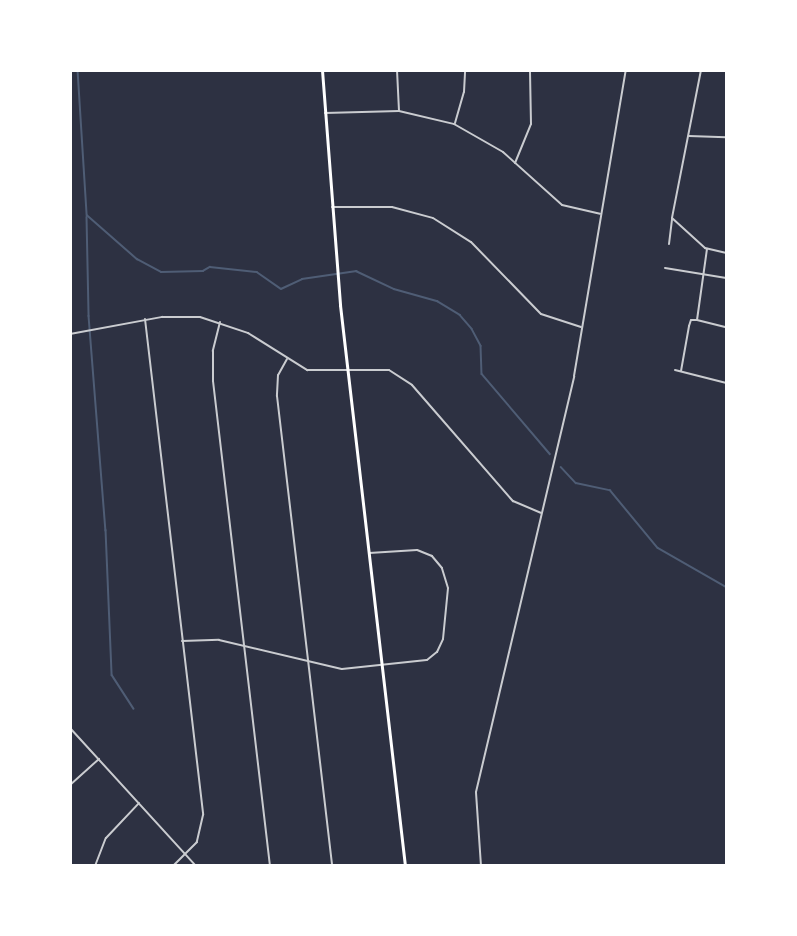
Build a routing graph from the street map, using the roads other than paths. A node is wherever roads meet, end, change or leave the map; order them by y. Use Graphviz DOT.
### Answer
graph roads {
  1 [pos="322,70"];
  2 [pos="397,70"];
  3 [pos="465,70"];
  4 [pos="531,70"];
  5 [pos="626,70"];
  6 [pos="701,70"];
  7 [pos="399,111"];
  8 [pos="325,113"];
  9 [pos="454,124"];
  10 [pos="689,136"];
  11 [pos="726,137"];
  12 [pos="515,163"];
  13 [pos="332,207"];
  14 [pos="601,214"];
  15 [pos="672,218"];
  16 [pos="669,244"];
  17 [pos="707,248"];
  18 [pos="726,253"];
  19 [pos="665,268"];
  20 [pos="704,273"];
  21 [pos="726,278"];
  22 [pos="145,320"];
  23 [pos="697,320"];
  24 [pos="220,322"];
  25 [pos="726,327"];
  26 [pos="582,328"];
  27 [pos="70,334"];
  28 [pos="286,359"];
  29 [pos="348,369"];
  30 [pos="675,370"];
  31 [pos="681,371"];
  32 [pos="726,382"];
  33 [pos="541,513"];
  34 [pos="369,553"];
  35 [pos="183,641"];
  36 [pos="245,645"];
  37 [pos="308,663"];
  38 [pos="382,666"];
  39 [pos="70,728"];
  40 [pos="99,759"];
  41 [pos="70,785"];
  42 [pos="139,803"];
  43 [pos="185,854"];
  44 [pos="94,866"];
  45 [pos="173,866"];
  46 [pos="196,866"];
  47 [pos="270,866"];
  48 [pos="332,866"];
  49 [pos="405,866"];
  50 [pos="482,866"];
  51 [pos="509,866"];
  1 -- 8 [label="main road"];
  2 -- 7 [label="street"];
  3 -- 9 [label="street"];
  4 -- 12 [label="street"];
  5 -- 14 [label="street"];
  6 -- 10 [label="street"];
  7 -- 8 [label="street"];
  7 -- 9 [label="street"];
  8 -- 13 [label="main road"];
  9 -- 12 [label="street"];
  10 -- 11 [label="street"];
  10 -- 15 [label="street"];
  12 -- 14 [label="street"];
  13 -- 26 [label="street"];
  13 -- 29 [label="main road"];
  14 -- 26 [label="street"];
  15 -- 16 [label="street"];
  15 -- 17 [label="street"];
  17 -- 18 [label="street"];
  17 -- 20 [label="street"];
  19 -- 20 [label="street"];
  20 -- 21 [label="street"];
  20 -- 23 [label="street"];
  22 -- 24 [label="street"];
  22 -- 27 [label="street"];
  22 -- 35 [label="street"];
  23 -- 25 [label="street"];
  23 -- 31 [label="street"];
  24 -- 28 [label="street"];
  24 -- 36 [label="street"];
  26 -- 33 [label="street"];
  28 -- 29 [label="street"];
  28 -- 37 [label="street"];
  29 -- 33 [label="street"];
  29 -- 34 [label="main road"];
  30 -- 31 [label="street"];
  31 -- 32 [label="street"];
  33 -- 50 [label="street"];
  34 -- 38 [label="main road"];
  34 -- 38 [label="street"];
  35 -- 36 [label="street"];
  35 -- 43 [label="street"];
  36 -- 37 [label="street"];
  36 -- 47 [label="street"];
  37 -- 38 [label="street"];
  37 -- 48 [label="street"];
  38 -- 49 [label="main road"];
  39 -- 40 [label="street"];
  40 -- 41 [label="street"];
  40 -- 42 [label="street"];
  42 -- 43 [label="street"];
  42 -- 44 [label="street"];
  43 -- 45 [label="street"];
  43 -- 46 [label="street"];
  50 -- 51 [label="street"];
}
